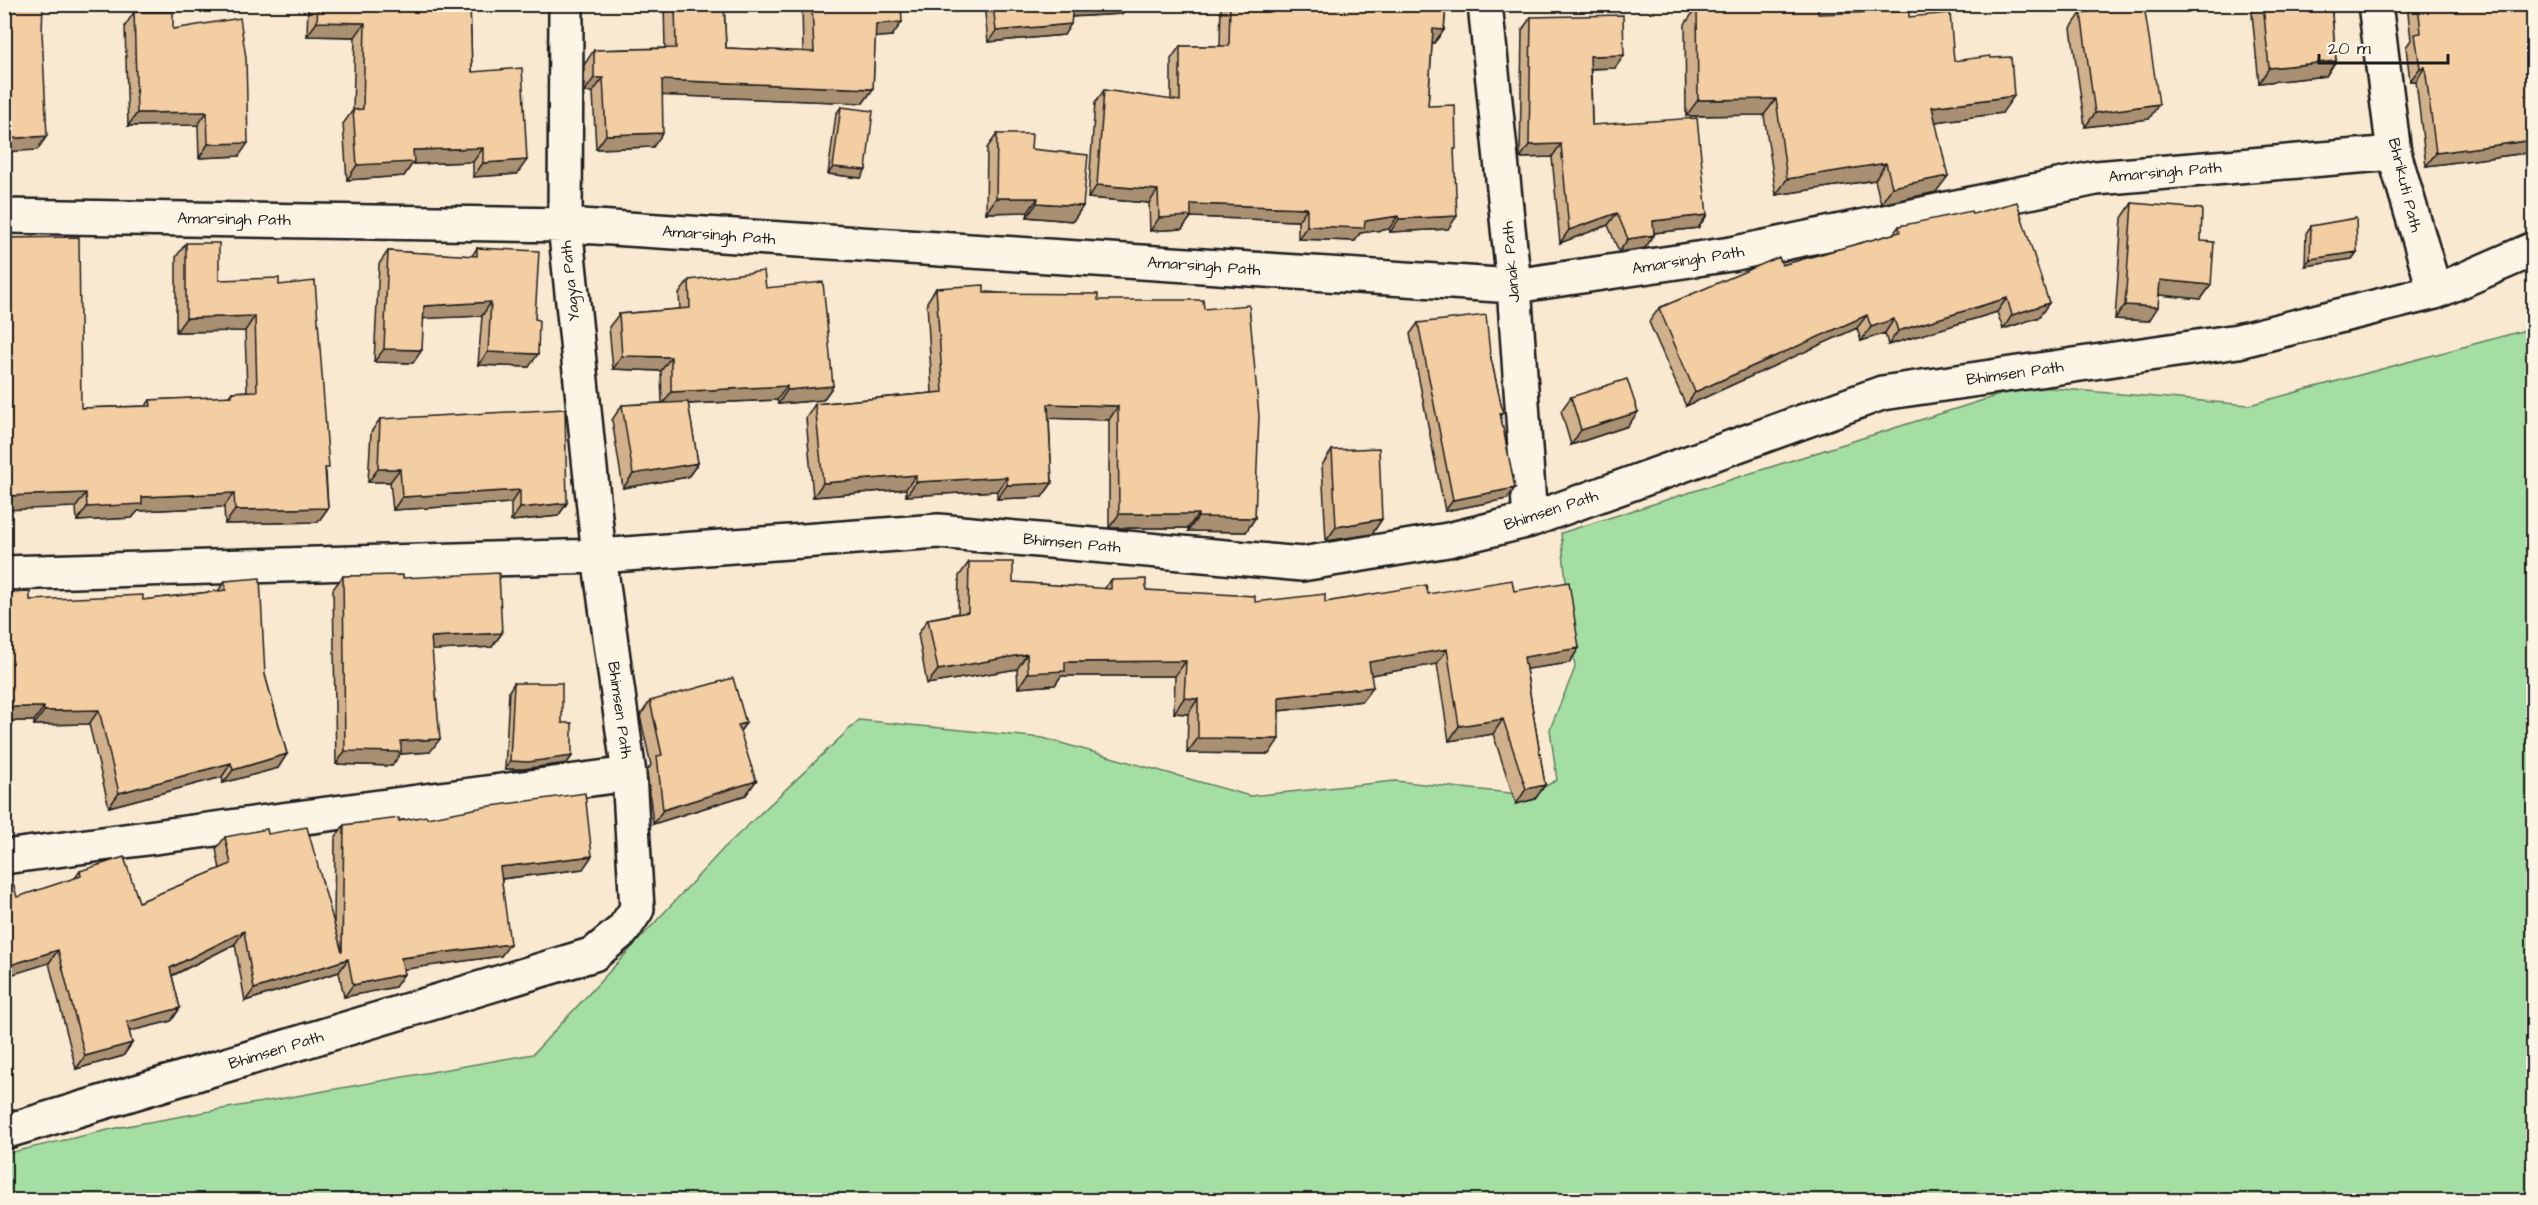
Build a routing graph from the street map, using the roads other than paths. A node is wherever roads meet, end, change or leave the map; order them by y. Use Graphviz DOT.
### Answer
graph roads {
  1 [pos="566,4"];
  2 [pos="1485,4"];
  3 [pos="2375,4"];
  4 [pos="2394,153"];
  5 [pos="4,216"];
  6 [pos="565,225"];
  7 [pos="2534,249"];
  8 [pos="1514,286"];
  9 [pos="2435,292"];
  10 [pos="1530,520"];
  11 [pos="599,556"];
  12 [pos="4,573"];
  13 [pos="628,774"];
  14 [pos="4,857"];
  15 [pos="4,1132"];
  1 -- 6 [label="street, Yagya Path"];
  2 -- 8 [label="street, Janak Path"];
  3 -- 4 [label="street, Bhrikuti Path"];
  4 -- 8 [label="street, Amarsingh Path"];
  4 -- 9 [label="street, Bhrikuti Path"];
  5 -- 6 [label="street, Amarsingh Path"];
  6 -- 8 [label="street, Amarsingh Path"];
  6 -- 11 [label="street, Yagya Path"];
  7 -- 9 [label="street, Bhimsen Path"];
  8 -- 10 [label="street, Janak Path"];
  9 -- 10 [label="street, Bhimsen Path"];
  10 -- 11 [label="street, Bhimsen Path"];
  11 -- 12 [label="street"];
  11 -- 13 [label="street, Bhimsen Path"];
  13 -- 14 [label="street"];
  13 -- 15 [label="street, Bhimsen Path"];
}
